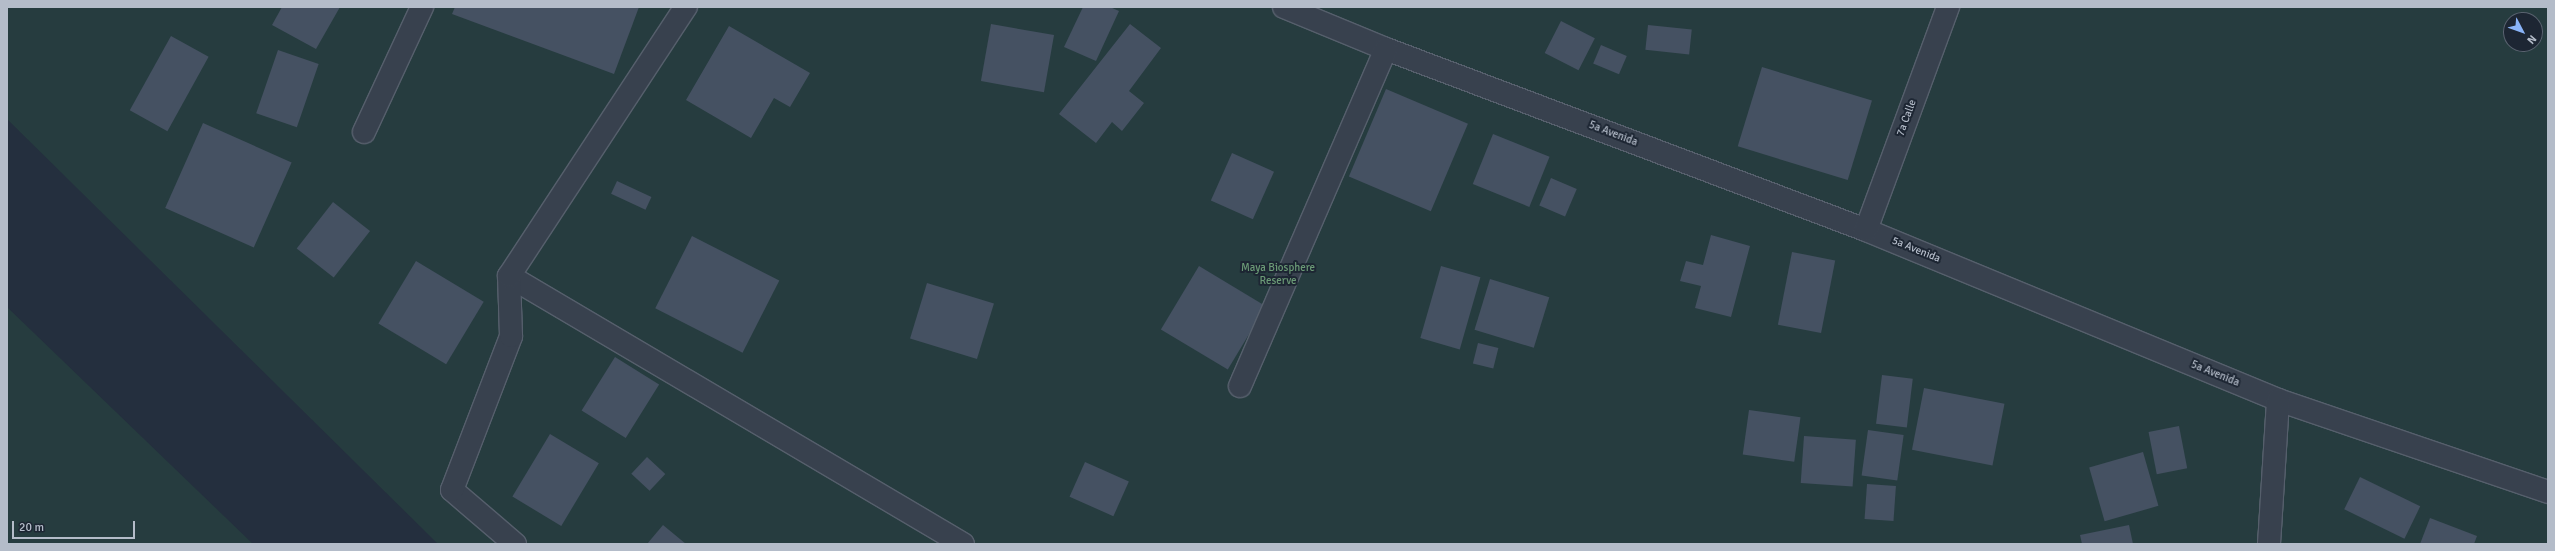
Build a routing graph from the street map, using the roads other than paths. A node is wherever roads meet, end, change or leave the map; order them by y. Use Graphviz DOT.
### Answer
graph roads {
  1 [pos="422,7"];
  2 [pos="686,7"];
  3 [pos="1284,7"];
  4 [pos="1948,7"];
  5 [pos="1386,49"];
  6 [pos="364,132"];
  7 [pos="1866,230"];
  8 [pos="509,276"];
  9 [pos="1240,386"];
  10 [pos="2278,400"];
  11 [pos="2548,492"];
  12 [pos="515,544"];
  13 [pos="963,544"];
  14 [pos="2269,544"];
  1 -- 6 [label="street"];
  2 -- 8 [label="street"];
  3 -- 5 [label="street, 5a Avenida"];
  4 -- 7 [label="street, 7a Calle"];
  5 -- 7 [label="street, 5a Avenida"];
  5 -- 9 [label="street"];
  7 -- 10 [label="street, 5a Avenida"];
  8 -- 12 [label="street"];
  8 -- 13 [label="street"];
  10 -- 11 [label="street, 5a Avenida"];
  10 -- 14 [label="street"];
}
